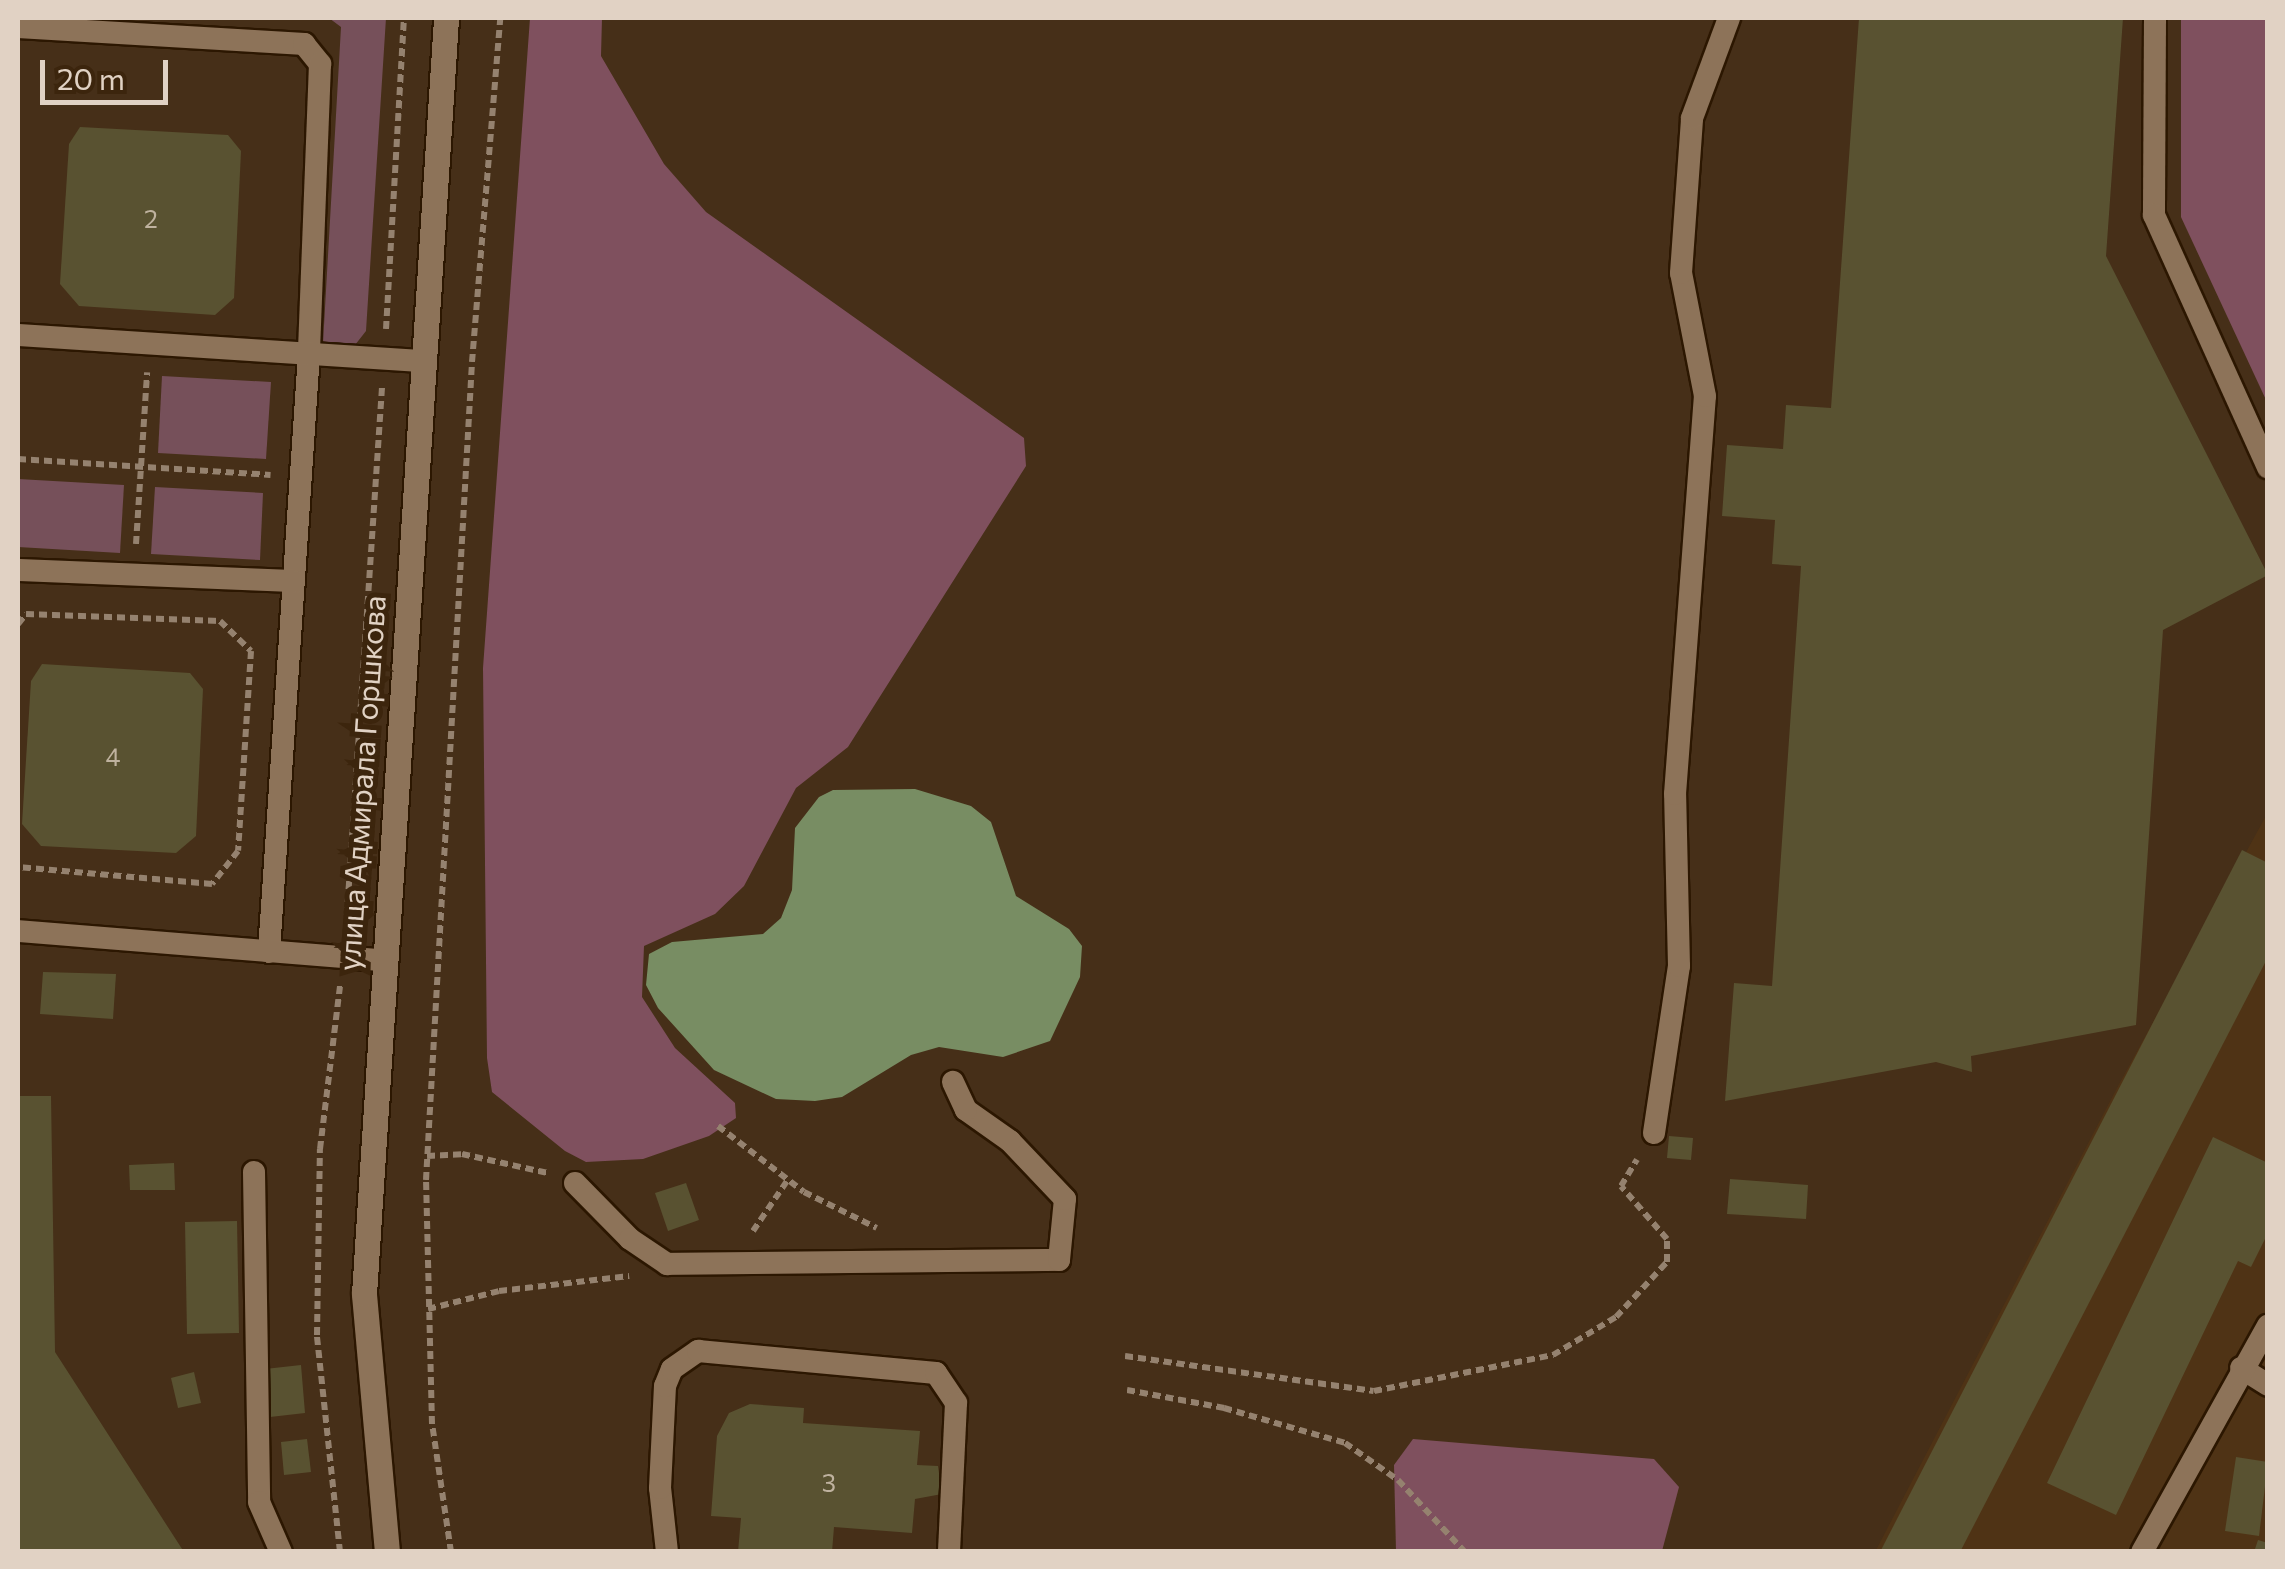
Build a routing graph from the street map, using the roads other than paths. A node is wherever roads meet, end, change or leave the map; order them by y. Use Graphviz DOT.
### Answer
graph roads {
  1 [pos="446,18"];
  2 [pos="1729,18"];
  3 [pos="2155,18"];
  4 [pos="18,28"];
  5 [pos="18,336"];
  6 [pos="309,354"];
  7 [pos="421,361"];
  8 [pos="2268,468"];
  9 [pos="18,570"];
  10 [pos="294,581"];
  11 [pos="18,932"];
  12 [pos="270,952"];
  13 [pos="382,960"];
  14 [pos="953,1082"];
  15 [pos="1654,1133"];
  16 [pos="254,1172"];
  17 [pos="575,1183"];
  18 [pos="2268,1326"];
  19 [pos="2241,1368"];
  20 [pos="2268,1385"];
  21 [pos="280,1552"];
  22 [pos="387,1552"];
  23 [pos="667,1552"];
  24 [pos="949,1552"];
  25 [pos="2142,1552"];
  1 -- 7 [label="main road, улица Адмирала Горшкова"];
  2 -- 15 [label="lane"];
  3 -- 8 [label="lane"];
  4 -- 6 [label="lane"];
  5 -- 6 [label="lane"];
  6 -- 7 [label="lane"];
  6 -- 10 [label="lane"];
  7 -- 13 [label="main road, улица Адмирала Горшкова"];
  9 -- 10 [label="lane"];
  10 -- 12 [label="lane"];
  11 -- 12 [label="lane"];
  12 -- 13 [label="lane"];
  13 -- 22 [label="main road, улица Адмирала Горшкова"];
  14 -- 17 [label="lane"];
  16 -- 21 [label="lane"];
  18 -- 19 [label="lane"];
  19 -- 20 [label="lane"];
  19 -- 25 [label="lane"];
  23 -- 24 [label="lane"];
}
